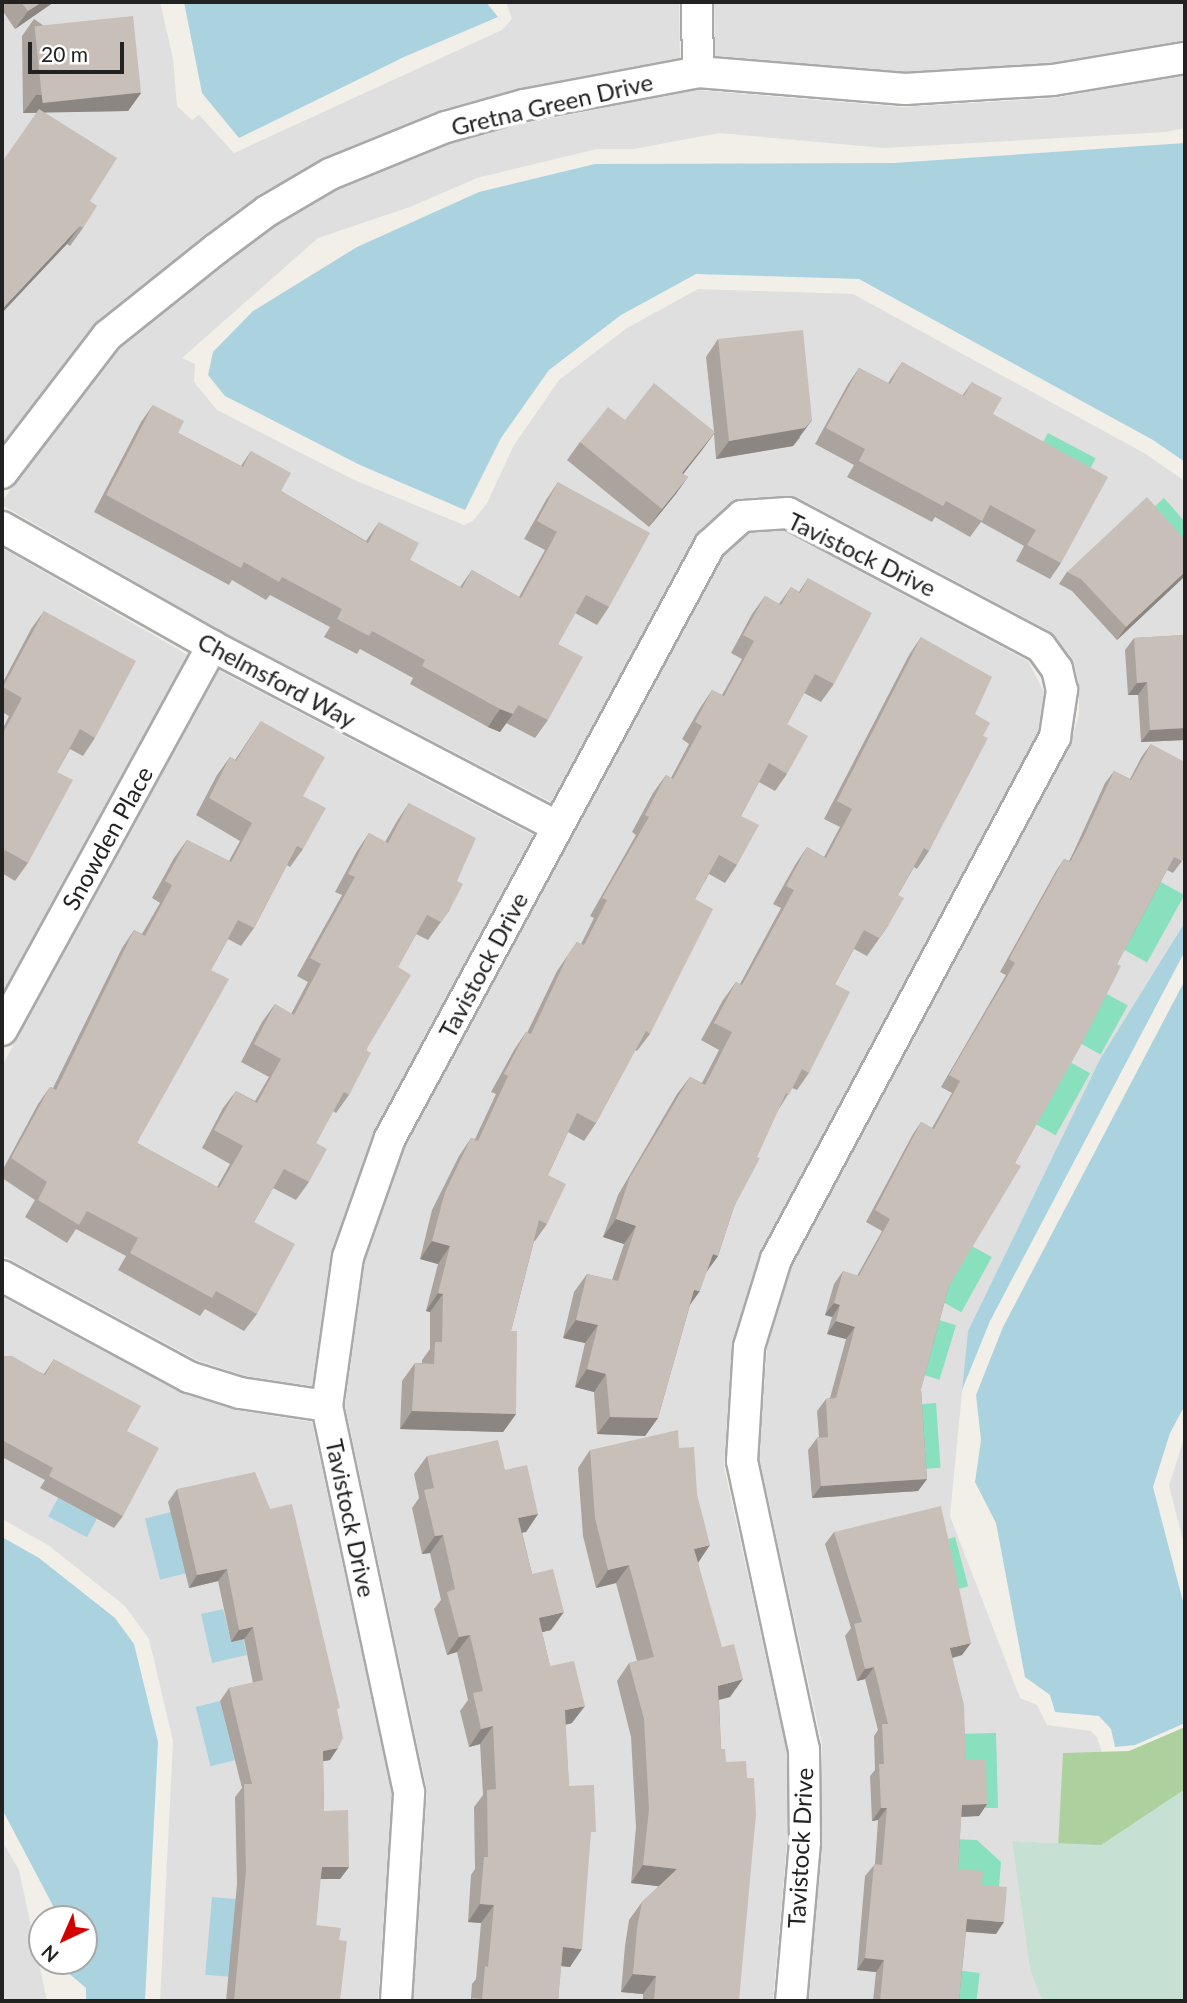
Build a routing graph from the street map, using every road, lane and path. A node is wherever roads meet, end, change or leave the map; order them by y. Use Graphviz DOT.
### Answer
graph roads {
  1 [pos="696,2"];
  2 [pos="1185,58"];
  3 [pos="698,72"];
  4 [pos="2,473"];
  5 [pos="2,527"];
  6 [pos="212,646"];
  7 [pos="556,826"];
  8 [pos="2,1030"];
  9 [pos="2,1276"];
  10 [pos="327,1406"];
  11 [pos="396,2001"];
  12 [pos="791,2001"];
  1 -- 3 [label="street"];
  2 -- 3 [label="street, Gretna Green Drive"];
  3 -- 4 [label="street, Gretna Green Drive"];
  5 -- 6 [label="street, Chelmsford Way"];
  6 -- 7 [label="street, Chelmsford Way"];
  6 -- 8 [label="street, Snowden Place"];
  7 -- 10 [label="street, Tavistock Drive"];
  7 -- 12 [label="street, Tavistock Drive"];
  9 -- 10 [label="street"];
  10 -- 11 [label="street, Tavistock Drive"];
}
